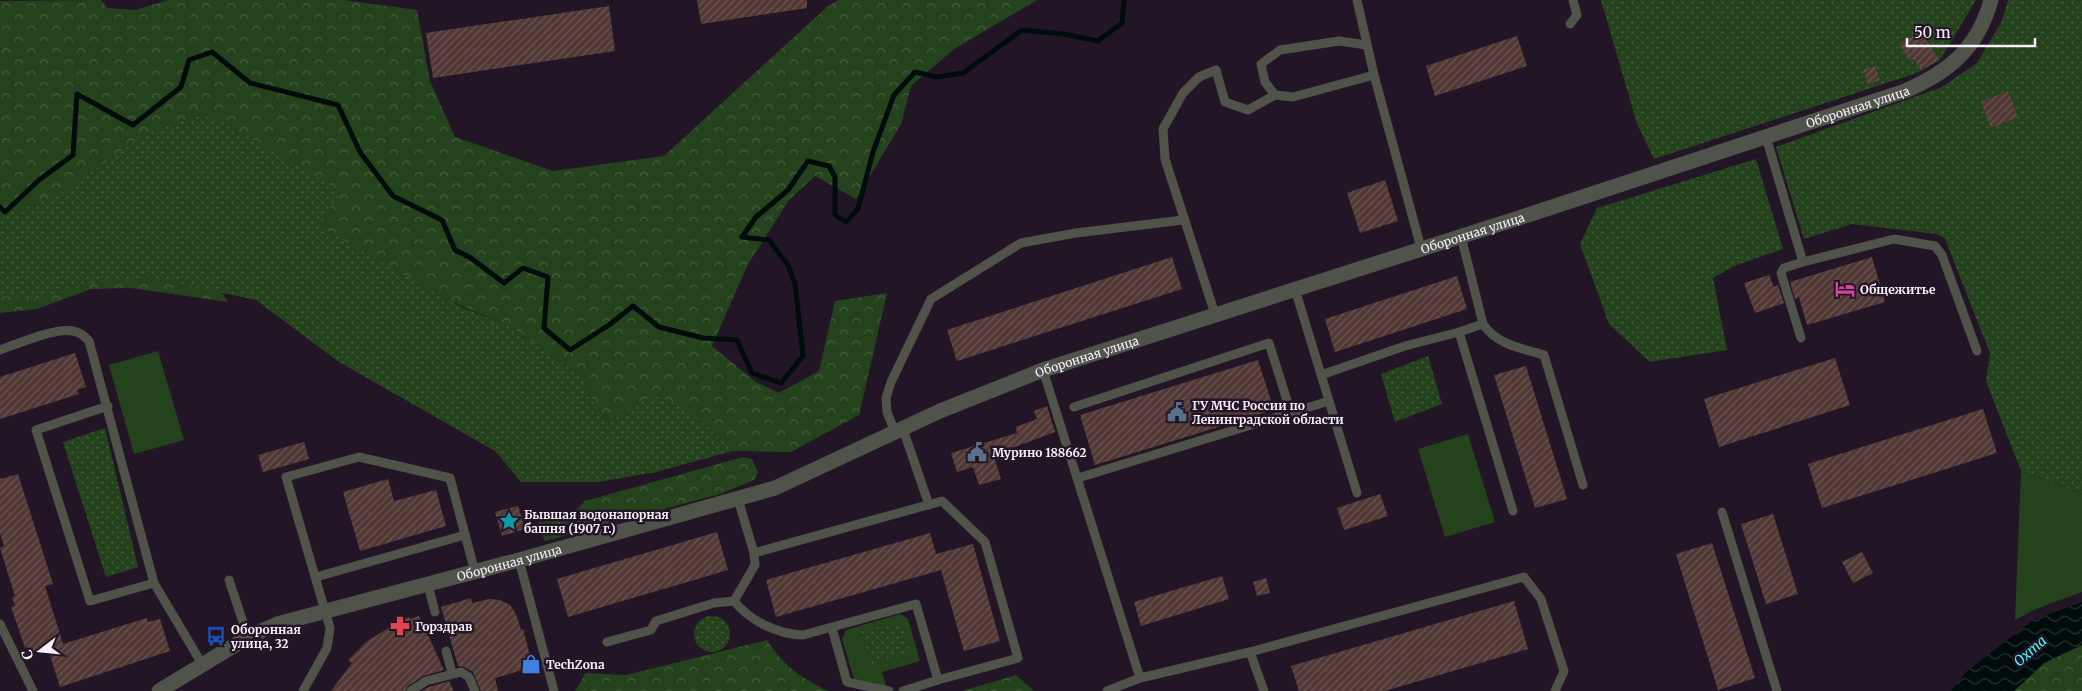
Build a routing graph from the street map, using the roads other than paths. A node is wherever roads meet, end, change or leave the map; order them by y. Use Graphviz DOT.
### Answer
graph roads {
  1 [pos="1357,0"];
  2 [pos="1573,0"];
  3 [pos="1991,0"];
  4 [pos="1570,24"];
  5 [pos="1367,45"];
  6 [pos="1374,75"];
  7 [pos="1275,95"];
  8 [pos="1766,137"];
  9 [pos="1183,220"];
  10 [pos="1462,236"];
  11 [pos="1421,248"];
  12 [pos="1803,262"];
  13 [pos="1295,289"];
  14 [pos="1215,314"];
  15 [pos="1483,324"];
  16 [pos="1459,332"];
  17 [pos="1801,338"];
  18 [pos="0,350"];
  19 [pos="1977,351"];
  20 [pos="1043,370"];
  21 [pos="1321,374"];
  22 [pos="1329,401"];
  23 [pos="108,406"];
  24 [pos="1074,407"];
  25 [pos="1291,413"];
  26 [pos="899,430"];
  27 [pos="1078,478"];
  28 [pos="1583,485"];
  29 [pos="1357,492"];
  30 [pos="738,499"];
  31 [pos="929,505"];
  32 [pos="1513,511"];
  33 [pos="1722,512"];
  34 [pos="465,535"];
  35 [pos="754,553"];
  36 [pos="519,560"];
  37 [pos="475,572"];
  38 [pos="316,577"];
  39 [pos="229,580"];
  40 [pos="154,583"];
  41 [pos="428,584"];
  42 [pos="734,601"];
  43 [pos="326,612"];
  44 [pos="435,612"];
  45 [pos="0,624"];
  46 [pos="832,628"];
  47 [pos="250,636"];
  48 [pos="607,642"];
  49 [pos="446,650"];
  50 [pos="1250,652"];
  51 [pos="202,664"];
  52 [pos="452,673"];
  53 [pos="1140,678"];
  54 [pos="938,680"];
  55 [pos="33,691"];
  56 [pos="159,691"];
  57 [pos="302,691"];
  58 [pos="411,691"];
  59 [pos="475,691"];
  60 [pos="554,691"];
  61 [pos="889,691"];
  62 [pos="903,691"];
  63 [pos="1107,691"];
  64 [pos="1264,691"];
  65 [pos="1555,691"];
  66 [pos="1777,691"];
  1 -- 5 [label="lane"];
  2 -- 4 [label="lane"];
  3 -- 8 [label="street, Оборонная улица"];
  5 -- 6 [label="lane"];
  5 -- 7 [label="lane"];
  6 -- 7 [label="lane"];
  6 -- 11 [label="lane"];
  7 -- 9 [label="lane"];
  8 -- 10 [label="street, Оборонная улица"];
  8 -- 12 [label="lane"];
  9 -- 14 [label="lane"];
  9 -- 26 [label="lane"];
  10 -- 11 [label="street, Оборонная улица"];
  10 -- 15 [label="lane"];
  11 -- 13 [label="street, Оборонная улица"];
  12 -- 17 [label="lane"];
  12 -- 19 [label="lane"];
  13 -- 14 [label="street, Оборонная улица"];
  13 -- 21 [label="lane"];
  14 -- 20 [label="street, Оборонная улица"];
  15 -- 16 [label="lane"];
  15 -- 28 [label="lane"];
  16 -- 21 [label="lane"];
  16 -- 32 [label="lane"];
  18 -- 23 [label="lane"];
  20 -- 26 [label="street, Оборонная улица"];
  20 -- 27 [label="lane"];
  21 -- 22 [label="lane"];
  22 -- 25 [label="lane"];
  22 -- 29 [label="lane"];
  23 -- 40 [label="lane"];
  23 -- 40 [label="lane"];
  24 -- 25 [label="lane"];
  25 -- 27 [label="lane"];
  26 -- 30 [label="street, Оборонная улица"];
  26 -- 31 [label="lane"];
  27 -- 53 [label="lane"];
  30 -- 35 [label="lane"];
  30 -- 36 [label="street, Оборонная улица"];
  31 -- 35 [label="lane"];
  31 -- 54 [label="lane"];
  33 -- 66 [label="lane"];
  34 -- 37 [label="lane"];
  34 -- 38 [label="lane"];
  34 -- 38 [label="lane"];
  35 -- 42 [label="lane"];
  36 -- 37 [label="street, Оборонная улица"];
  36 -- 60 [label="lane"];
  37 -- 41 [label="street, Оборонная улица"];
  38 -- 43 [label="lane"];
  39 -- 47 [label="lane"];
  40 -- 51 [label="lane"];
  41 -- 43 [label="street, Оборонная улица"];
  41 -- 44 [label="lane"];
  42 -- 46 [label="lane"];
  42 -- 48 [label="lane"];
  43 -- 47 [label="street, Оборонная улица"];
  43 -- 57 [label="lane"];
  45 -- 55 [label="lane"];
  46 -- 54 [label="lane"];
  46 -- 61 [label="lane"];
  47 -- 51 [label="street, Оборонная улица"];
  49 -- 52 [label="lane"];
  50 -- 53 [label="lane"];
  50 -- 64 [label="lane"];
  50 -- 65 [label="lane"];
  51 -- 56 [label="street, Оборонная улица"];
  52 -- 58 [label="lane"];
  52 -- 59 [label="lane"];
  53 -- 63 [label="lane"];
  54 -- 62 [label="lane"];
}
